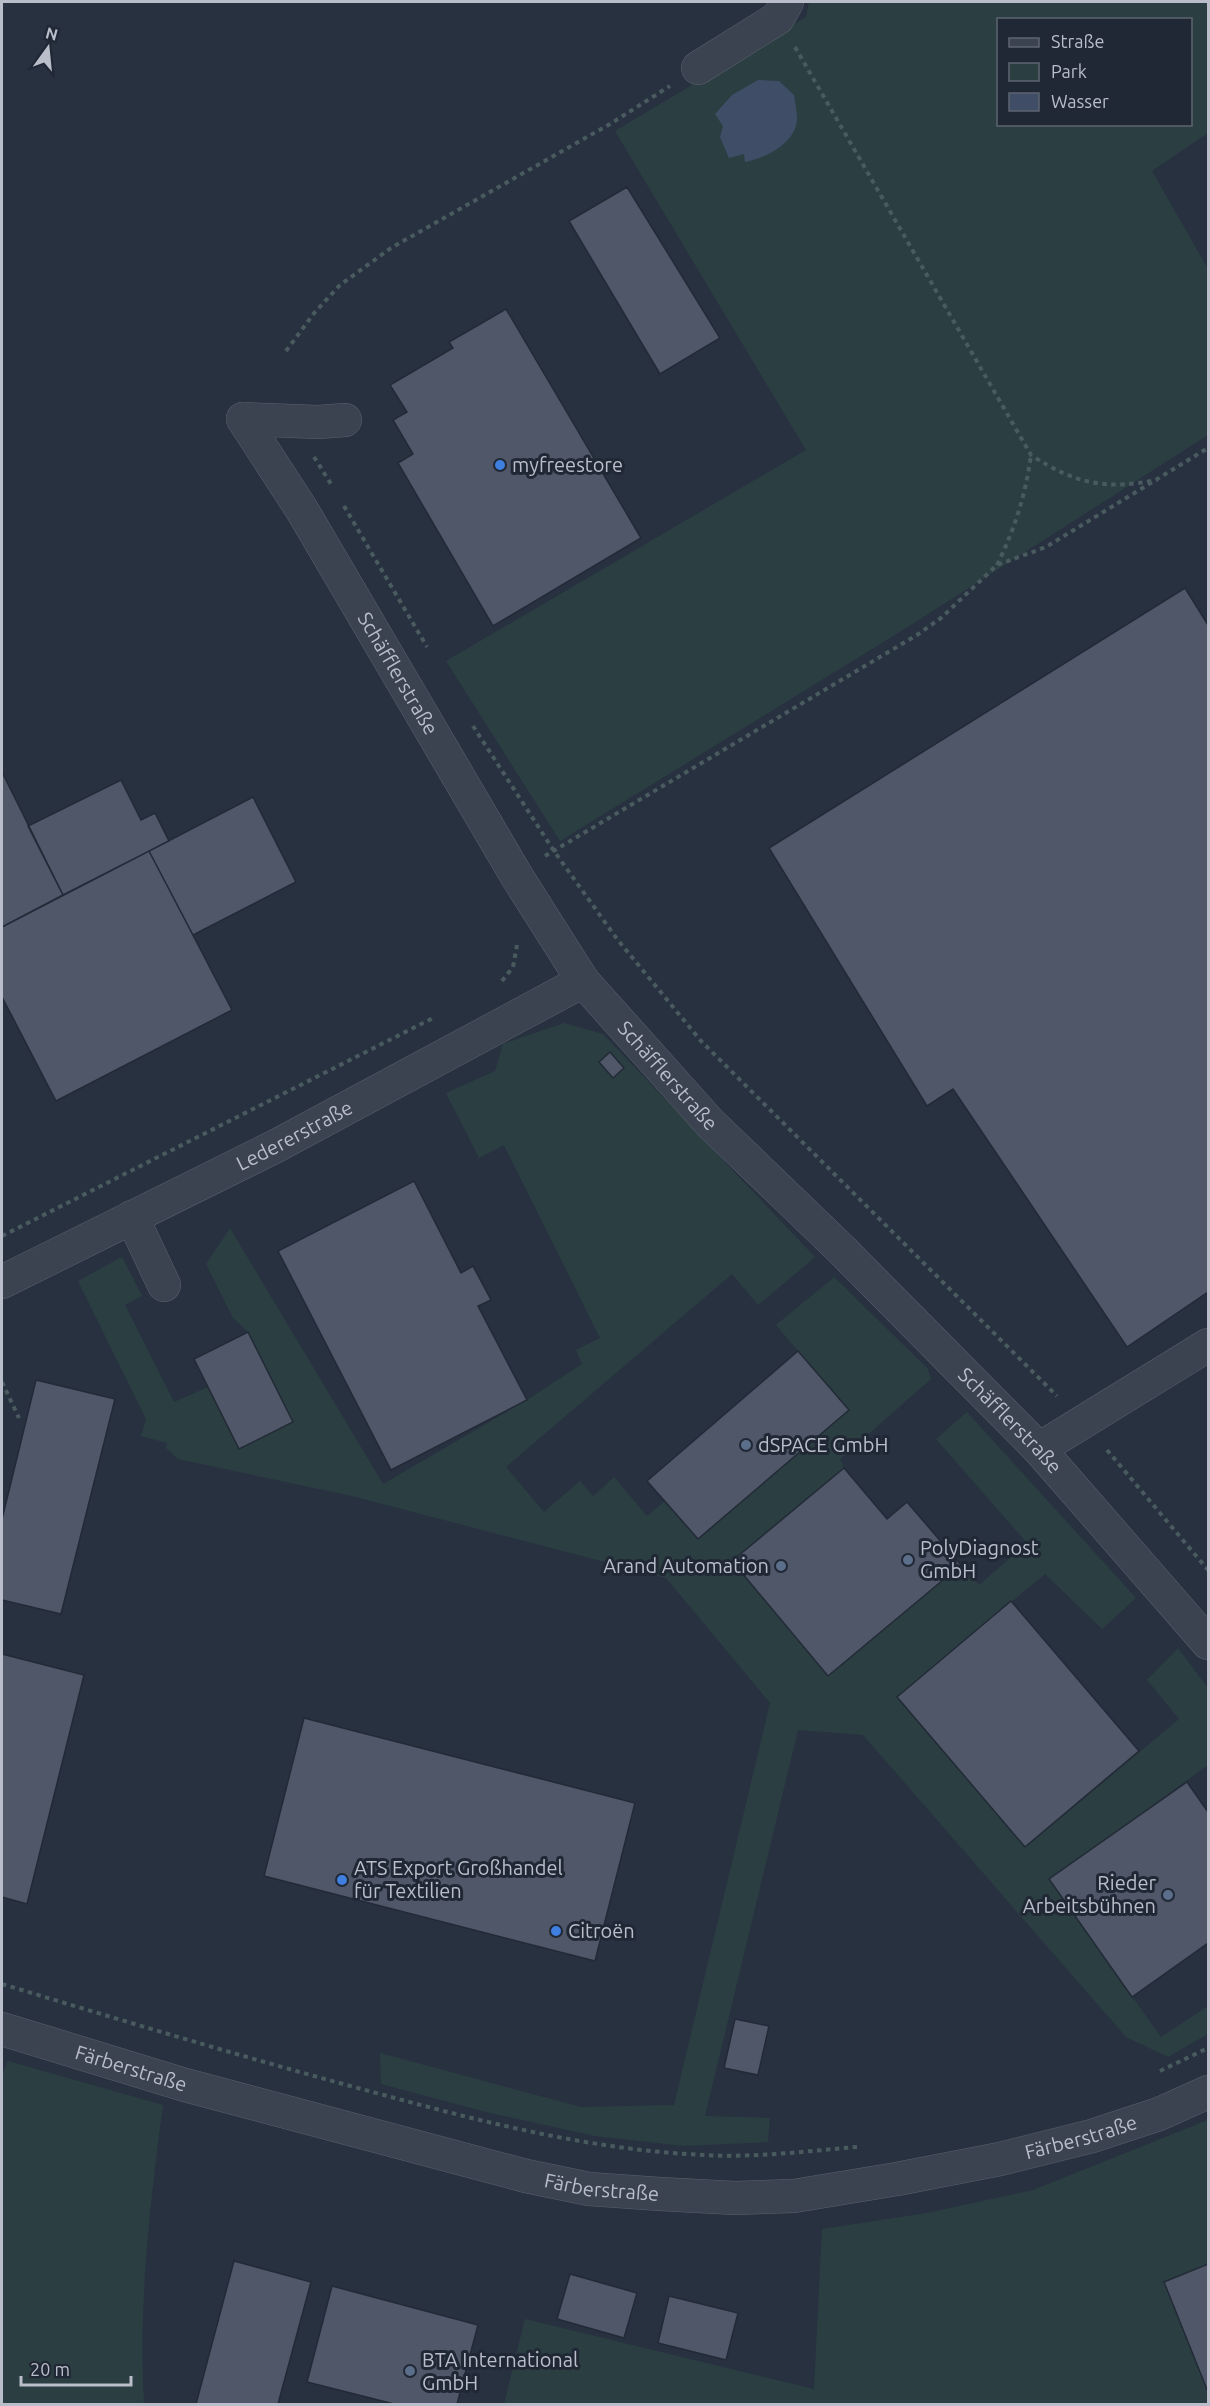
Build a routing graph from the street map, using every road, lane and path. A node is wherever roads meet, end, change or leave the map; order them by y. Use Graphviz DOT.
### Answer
graph roads {
  1 [pos="783,10"];
  2 [pos="698,68"];
  3 [pos="286,351"];
  4 [pos="345,420"];
  5 [pos="1209,448"];
  6 [pos="313,454"];
  7 [pos="1031,455"];
  8 [pos="1160,480"];
  9 [pos="331,484"];
  10 [pos="343,505"];
  11 [pos="997,565"];
  12 [pos="432,656"];
  13 [pos="473,725"];
  14 [pos="554,851"];
  15 [pos="516,941"];
  16 [pos="583,981"];
  17 [pos="500,983"];
  18 [pos="436,1017"];
  19 [pos="132,1217"];
  20 [pos="2,1236"];
  21 [pos="2,1282"];
  22 [pos="164,1285"];
  23 [pos="1209,1345"];
  24 [pos="2,1382"];
  25 [pos="19,1418"];
  26 [pos="1082,1421"];
  27 [pos="1039,1449"];
  28 [pos="1209,1570"];
  29 [pos="1209,1643"];
  30 [pos="2,1984"];
  31 [pos="2,2029"];
  32 [pos="1209,2048"];
  33 [pos="1152,2075"];
  34 [pos="1209,2092"];
  35 [pos="861,2147"];
  1 -- 2 [label="street"];
  1 -- 7 [label="path"];
  2 -- 3 [label="path"];
  4 -- 16 [label="street, Schäfflerstraße"];
  5 -- 8 [label="path"];
  6 -- 9 [label="path"];
  7 -- 8 [label="path"];
  7 -- 11 [label="path"];
  8 -- 11 [label="path"];
  10 -- 12 [label="path"];
  11 -- 14 [label="path"];
  13 -- 14 [label="path"];
  14 -- 26 [label="path"];
  15 -- 17 [label="path"];
  16 -- 19 [label="street, Ledererstraße"];
  16 -- 27 [label="street, Schäfflerstraße"];
  18 -- 20 [label="path"];
  19 -- 21 [label="street, Ledererstraße"];
  19 -- 22 [label="street"];
  23 -- 26 [label="street"];
  24 -- 25 [label="path"];
  26 -- 27 [label="street"];
  26 -- 28 [label="path"];
  27 -- 29 [label="street, Schäfflerstraße"];
  30 -- 35 [label="path"];
  31 -- 34 [label="street, Färberstraße"];
  32 -- 33 [label="path"];
}
